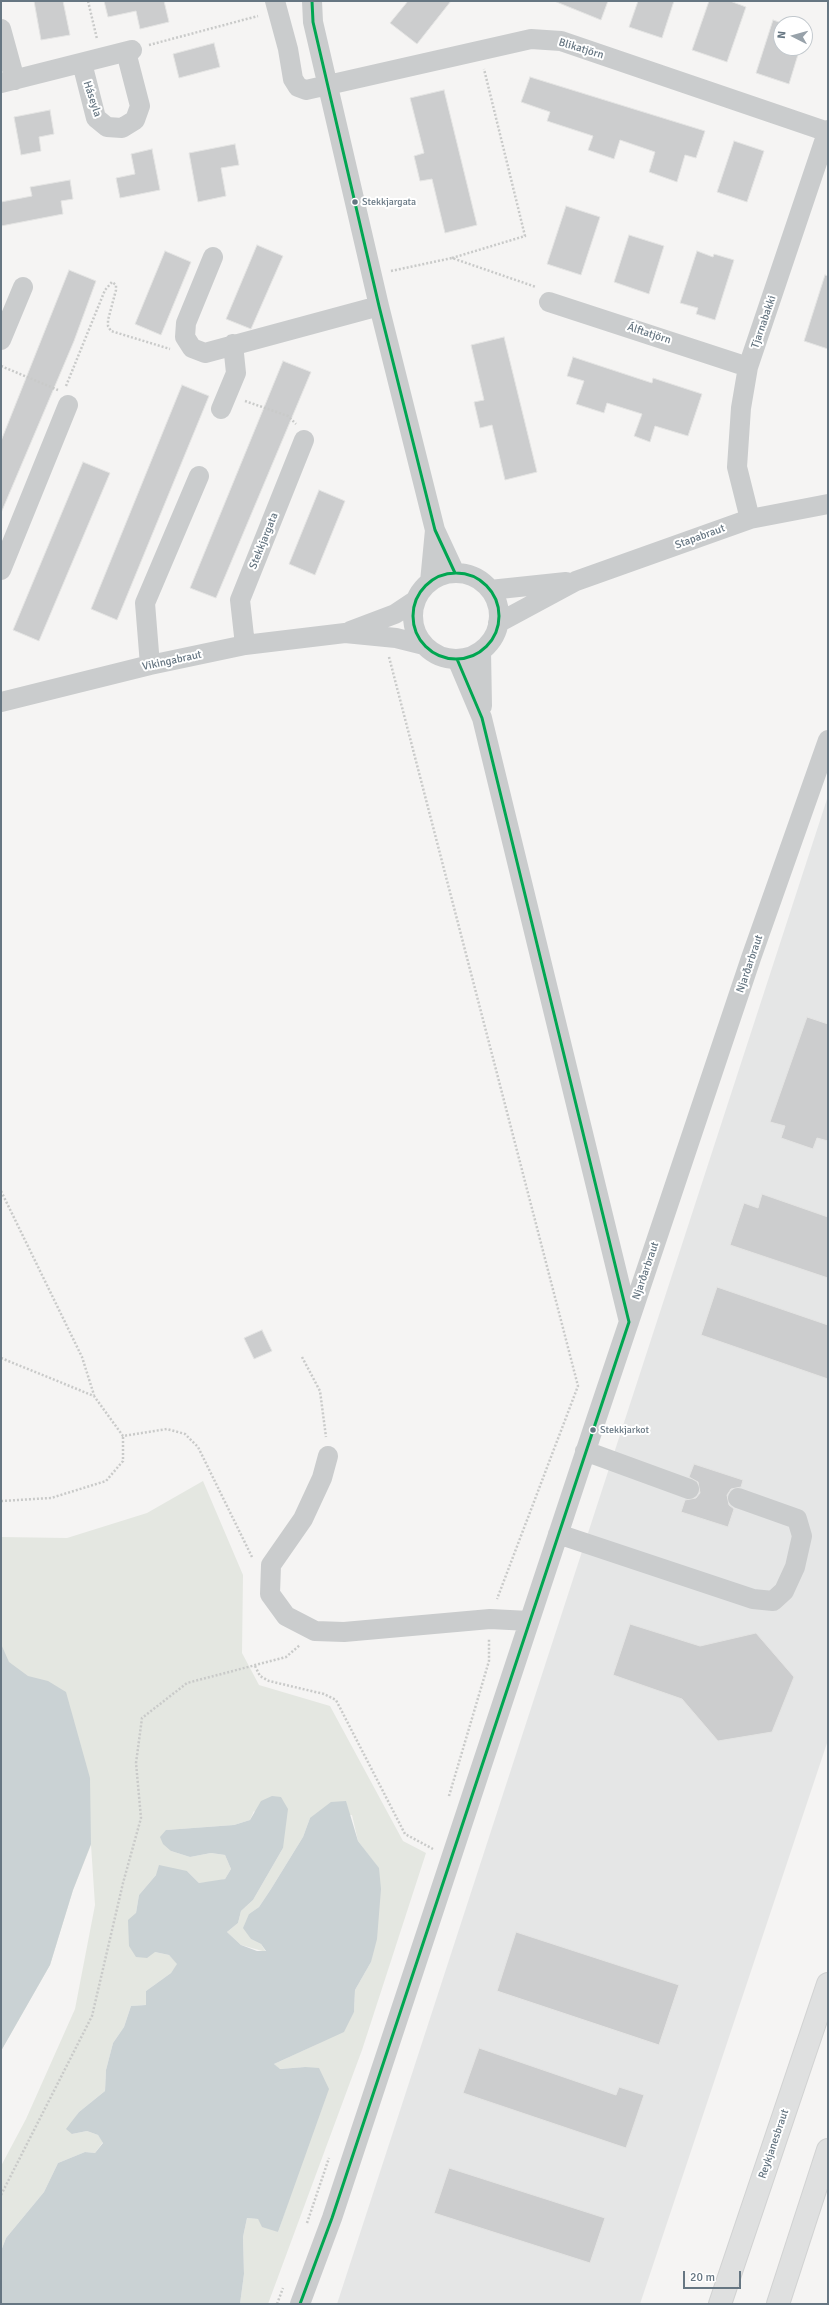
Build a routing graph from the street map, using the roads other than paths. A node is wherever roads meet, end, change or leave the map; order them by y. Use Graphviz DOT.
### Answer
graph roads {
  1 [pos="312,1"];
  2 [pos="276,6"];
  3 [pos="1,29"];
  4 [pos="82,63"];
  5 [pos="8,81"];
  6 [pos="328,84"];
  7 [pos="828,131"];
  8 [pos="213,258"];
  9 [pos="24,287"];
  10 [pos="550,302"];
  11 [pos="379,306"];
  12 [pos="1,340"];
  13 [pos="233,344"];
  14 [pos="748,366"];
  15 [pos="224,402"];
  16 [pos="68,405"];
  17 [pos="304,440"];
  18 [pos="198,476"];
  19 [pos="828,504"];
  20 [pos="750,519"];
  21 [pos="435,530"];
  22 [pos="1,570"];
  23 [pos="455,573"];
  24 [pos="576,581"];
  25 [pos="430,582"];
  26 [pos="490,590"];
  27 [pos="416,600"];
  28 [pos="498,623"];
  29 [pos="344,633"];
  30 [pos="245,645"];
  31 [pos="424,645"];
  32 [pos="481,652"];
  33 [pos="458,659"];
  34 [pos="150,665"];
  35 [pos="1,702"];
  36 [pos="482,718"];
  37 [pos="828,740"];
  38 [pos="629,1322"];
  39 [pos="585,1451"];
  40 [pos="328,1456"];
  41 [pos="689,1489"];
  42 [pos="738,1498"];
  43 [pos="558,1534"];
  44 [pos="529,1621"];
  45 [pos="828,1984"];
  46 [pos="828,2150"];
  47 [pos="300,2304"];
  48 [pos="720,2304"];
  49 [pos="778,2304"];
  1 -- 6 [label="street"];
  2 -- 6 [label="street, Blikatjörn"];
  3 -- 5 [label="street"];
  4 -- 4 [label="street, Háseyla"];
  4 -- 5 [label="street"];
  6 -- 7 [label="street, Blikatjörn"];
  6 -- 11 [label="street"];
  7 -- 14 [label="street, Tjarnabakki"];
  8 -- 13 [label="street"];
  9 -- 12 [label="street"];
  10 -- 14 [label="street, Álftatjörn"];
  11 -- 13 [label="street"];
  11 -- 21 [label="street"];
  13 -- 15 [label="street"];
  14 -- 20 [label="street, Tjarnabakki"];
  16 -- 22 [label="street"];
  17 -- 30 [label="street, Stekkjargata"];
  18 -- 34 [label="street"];
  19 -- 20 [label="street, Stapabraut"];
  20 -- 24 [label="street, Stapabraut"];
  21 -- 23 [label="street"];
  21 -- 25 [label="street"];
  23 -- 25 [label="street"];
  23 -- 26 [label="street"];
  24 -- 26 [label="street, Stapabraut"];
  24 -- 28 [label="street, Stapabraut"];
  25 -- 27 [label="street"];
  26 -- 28 [label="street"];
  27 -- 29 [label="street, Vikingabraut"];
  27 -- 31 [label="street"];
  28 -- 32 [label="street"];
  29 -- 30 [label="street, Vikingabraut"];
  29 -- 31 [label="street, Vikingabraut"];
  30 -- 34 [label="street, Vikingabraut"];
  31 -- 33 [label="street"];
  32 -- 33 [label="street"];
  32 -- 36 [label="street"];
  33 -- 36 [label="street"];
  34 -- 35 [label="street, Vikingabraut"];
  36 -- 38 [label="street"];
  37 -- 38 [label="street, Njarðarbraut"];
  38 -- 39 [label="street, Njarðarbraut"];
  39 -- 41 [label="street"];
  39 -- 43 [label="street, Njarðarbraut"];
  40 -- 44 [label="street"];
  42 -- 43 [label="street"];
  43 -- 44 [label="street, Njarðarbraut"];
  44 -- 47 [label="street, Njarðarbraut"];
  45 -- 48 [label="highway, Reykjanesbraut"];
  46 -- 49 [label="highway"];
}
